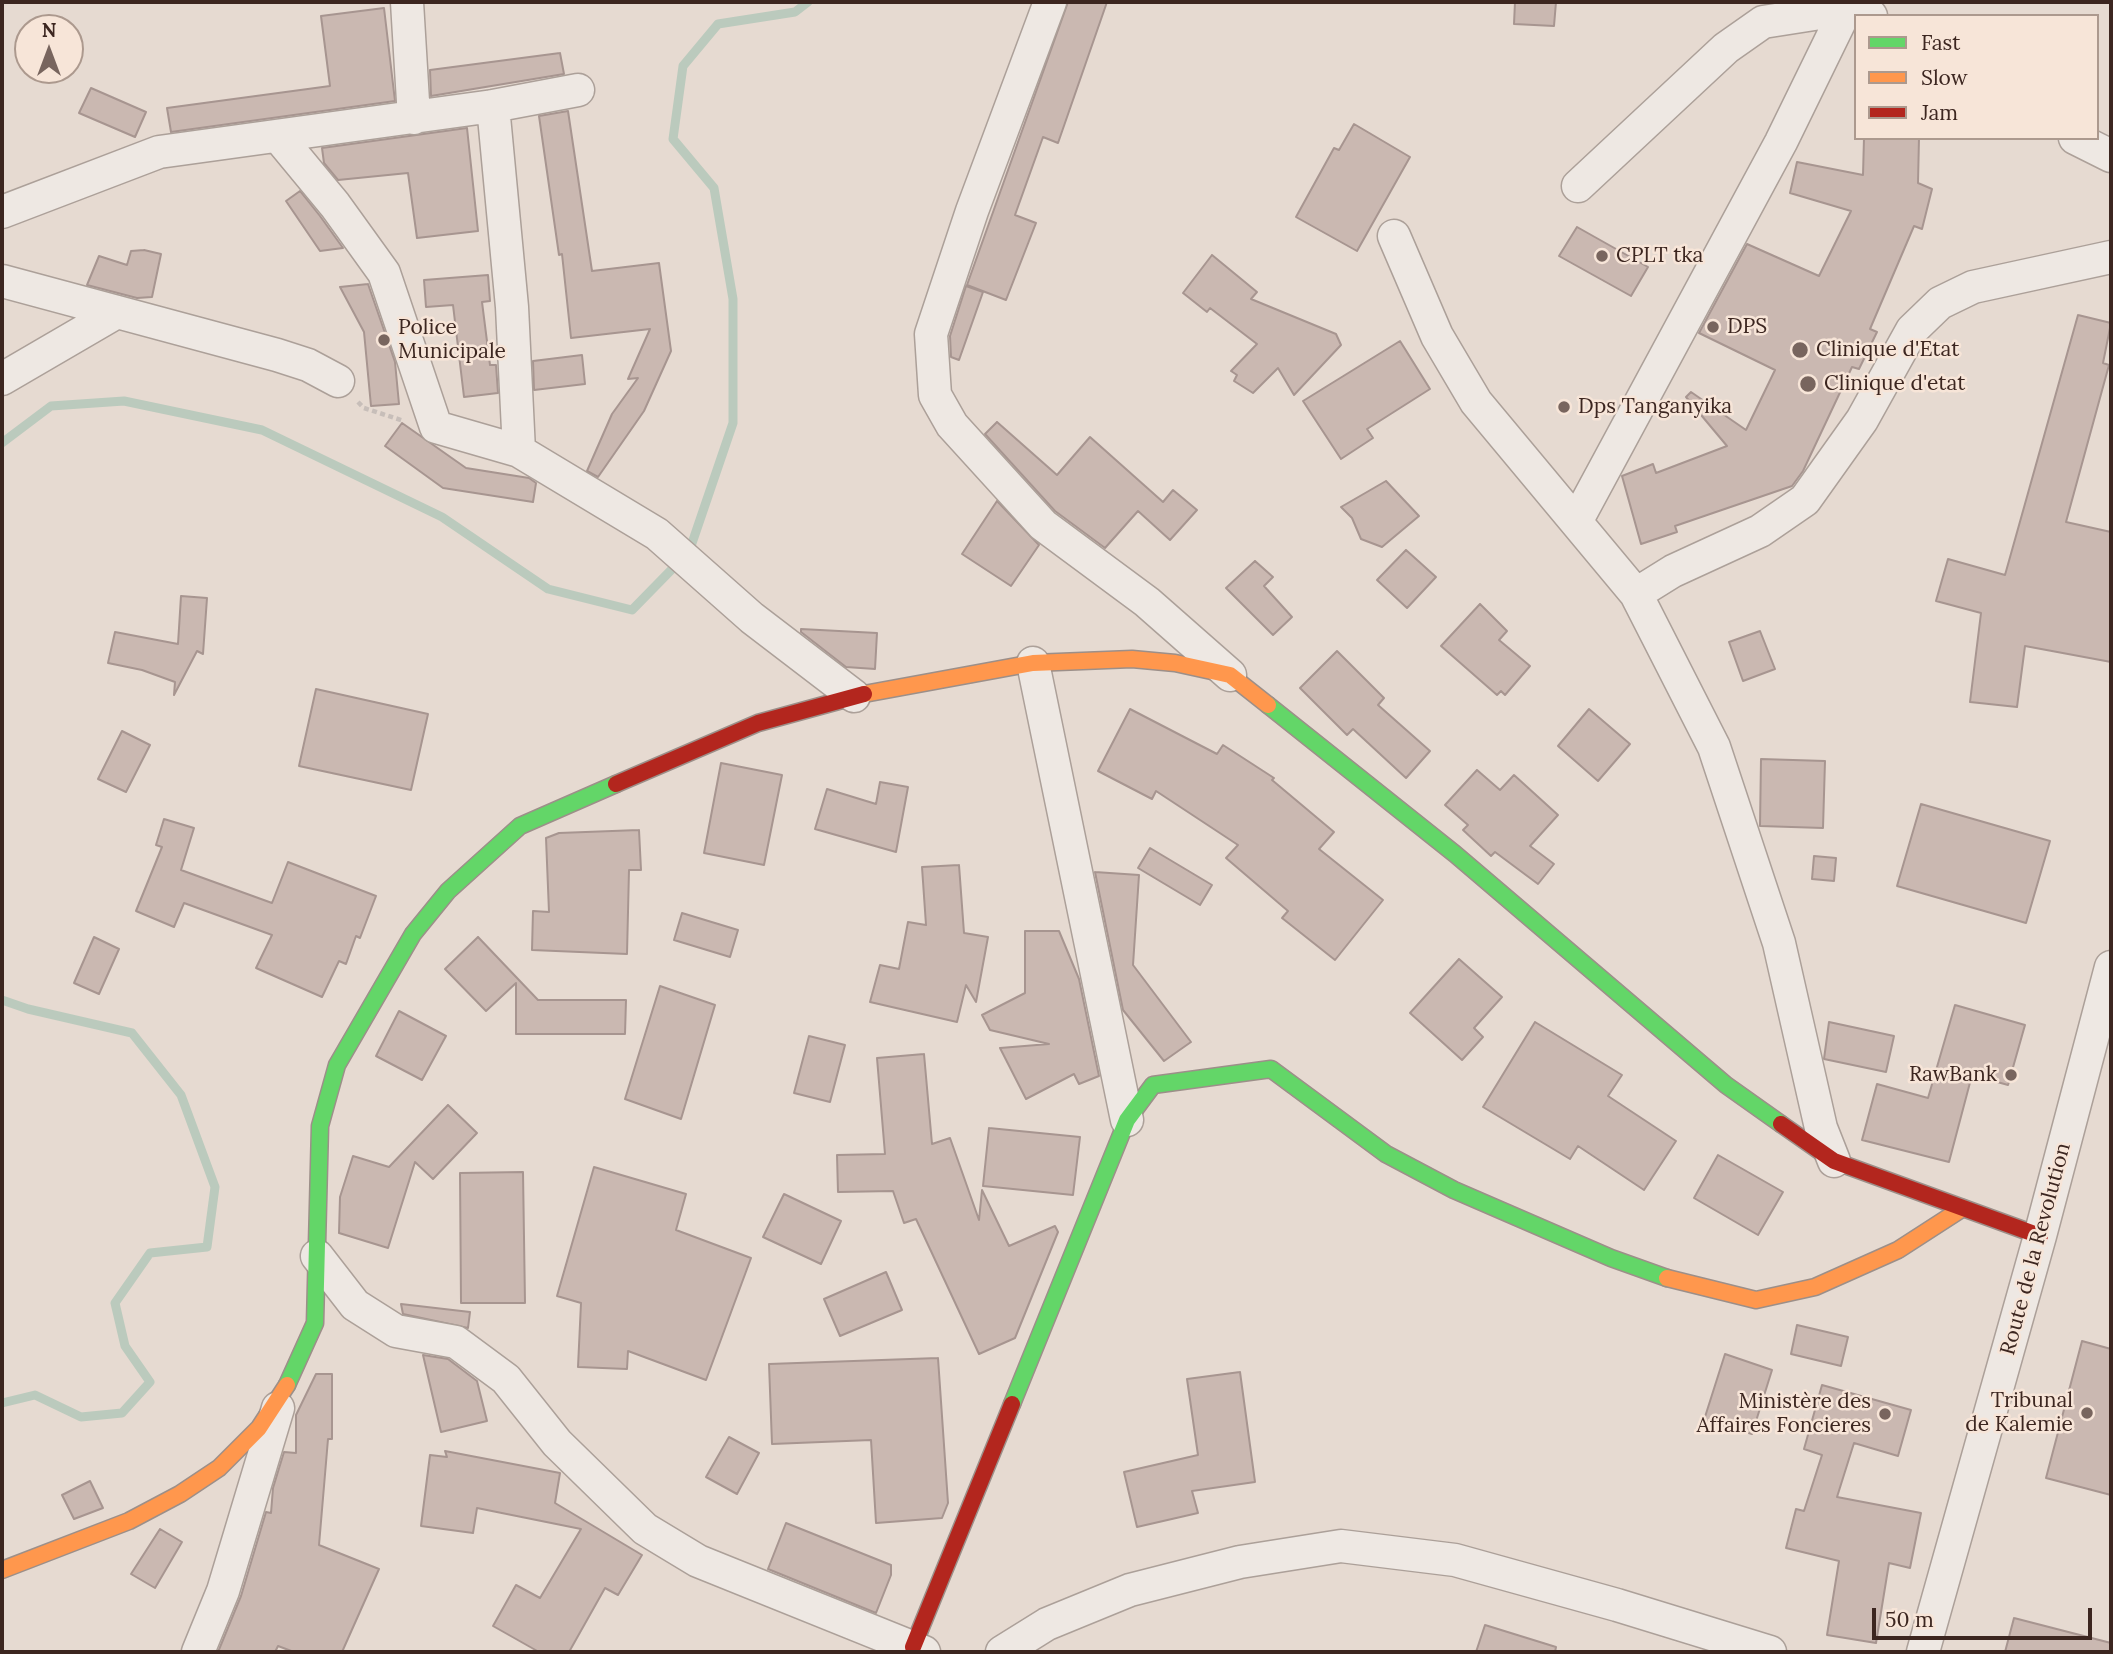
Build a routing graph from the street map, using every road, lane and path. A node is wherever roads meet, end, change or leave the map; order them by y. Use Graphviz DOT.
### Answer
graph roads {
  1 [pos="407,2"];
  2 [pos="1050,2"];
  3 [pos="1858,12"];
  4 [pos="1854,19"];
  5 [pos="578,90"];
  6 [pos="493,106"];
  7 [pos="414,118"];
  8 [pos="278,136"];
  9 [pos="2079,140"];
  10 [pos="2111,156"];
  11 [pos="1578,186"];
  12 [pos="2,212"];
  13 [pos="1394,236"];
  14 [pos="2111,257"];
  15 [pos="2,281"];
  16 [pos="117,312"];
  17 [pos="2,379"];
  18 [pos="338,381"];
  19 [pos="436,427"];
  20 [pos="519,451"];
  21 [pos="1576,522"];
  22 [pos="1636,594"];
  23 [pos="1033,663"];
  24 [pos="1230,675"];
  25 [pos="854,696"];
  26 [pos="2111,967"];
  27 [pos="1127,1119"];
  28 [pos="1835,1161"];
  29 [pos="1963,1208"];
  30 [pos="2040,1236"];
  31 [pos="317,1256"];
  32 [pos="281,1398"];
  33 [pos="2,1570"];
  34 [pos="919,1650"];
  35 [pos="198,1652"];
  36 [pos="1002,1652"];
  37 [pos="1770,1652"];
  38 [pos="1923,1652"];
  1 -- 7 [label="street"];
  2 -- 24 [label="street"];
  3 -- 11 [label="street"];
  4 -- 21 [label="street"];
  5 -- 6 [label="street"];
  6 -- 7 [label="street"];
  6 -- 20 [label="street"];
  7 -- 8 [label="street"];
  8 -- 12 [label="street"];
  8 -- 19 [label="street"];
  9 -- 10 [label="street"];
  13 -- 21 [label="street"];
  14 -- 22 [label="street"];
  15 -- 16 [label="street"];
  16 -- 17 [label="street"];
  16 -- 18 [label="street"];
  18 -- 19 [label="path"];
  19 -- 20 [label="street"];
  20 -- 25 [label="street"];
  21 -- 22 [label="street"];
  22 -- 28 [label="street"];
  23 -- 24 [label="street"];
  23 -- 25 [label="street"];
  23 -- 27 [label="street"];
  24 -- 28 [label="street"];
  25 -- 31 [label="street"];
  26 -- 30 [label="street, Route de la Revolution"];
  27 -- 29 [label="street"];
  27 -- 34 [label="street"];
  28 -- 29 [label="street"];
  29 -- 30 [label="street"];
  30 -- 38 [label="street, Route de la Revolution"];
  31 -- 32 [label="street"];
  31 -- 34 [label="street"];
  32 -- 33 [label="street"];
  32 -- 35 [label="street"];
  36 -- 37 [label="street"];
}
